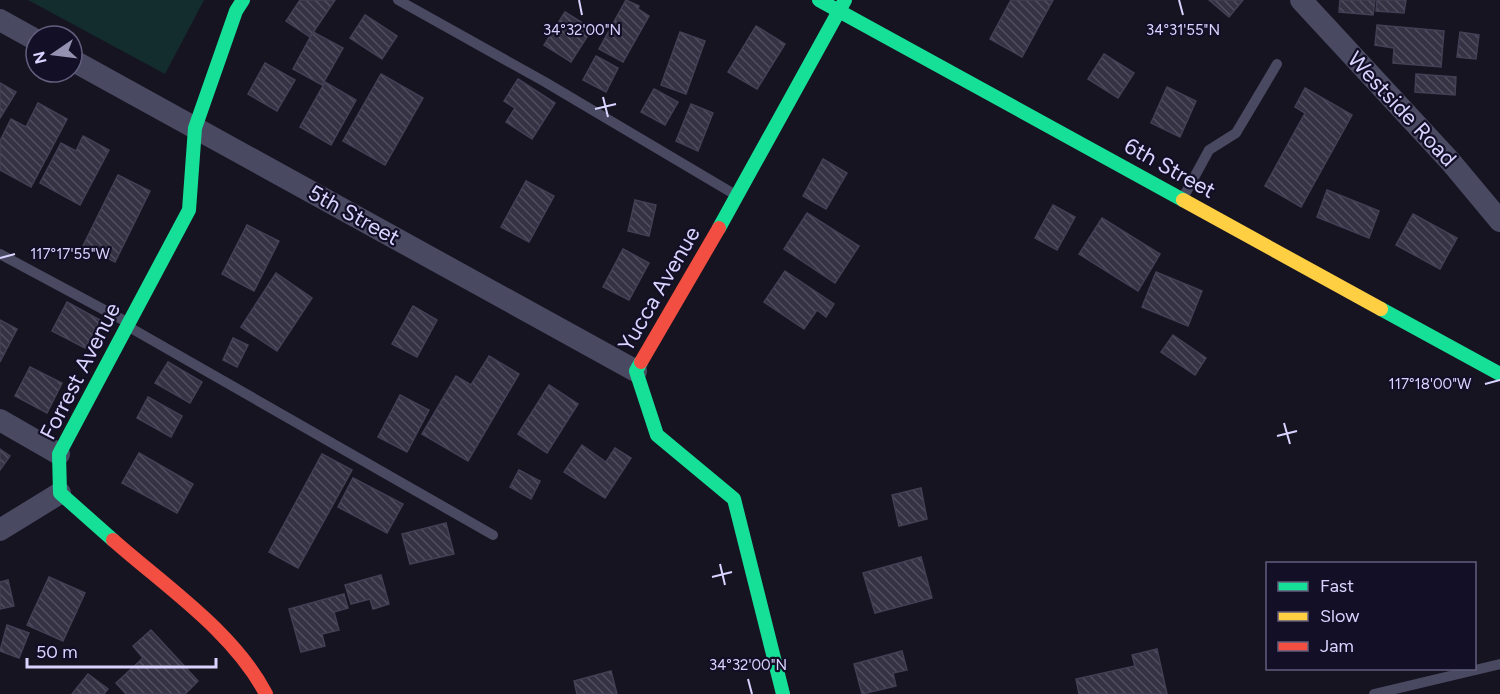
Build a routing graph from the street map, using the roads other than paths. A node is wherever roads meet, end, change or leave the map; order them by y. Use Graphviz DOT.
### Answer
graph roads {
  1 [pos="243,0"];
  2 [pos="398,0"];
  3 [pos="819,0"];
  4 [pos="1301,0"];
  5 [pos="842,5"];
  6 [pos="0,20"];
  7 [pos="24,33"];
  8 [pos="1277,64"];
  9 [pos="84,67"];
  10 [pos="195,128"];
  11 [pos="737,196"];
  12 [pos="1183,199"];
  13 [pos="1500,221"];
  14 [pos="0,254"];
  15 [pos="127,325"];
  16 [pos="636,371"];
  17 [pos="1500,374"];
  18 [pos="0,420"];
  19 [pos="59,454"];
  20 [pos="60,493"];
  21 [pos="0,530"];
  22 [pos="493,535"];
  23 [pos="1500,664"];
  24 [pos="1475,670"];
  25 [pos="1476,670"];
  26 [pos="266,694"];
  27 [pos="783,694"];
  28 [pos="1374,694"];
  1 -- 10 [label="street, Forrest Avenue"];
  2 -- 11 [label="lane"];
  3 -- 5 [label="street, 6th Street"];
  4 -- 13 [label="street, Westside Road"];
  5 -- 11 [label="street, Yucca Avenue"];
  5 -- 12 [label="street, 6th Street"];
  6 -- 7 [label="street"];
  8 -- 12 [label="lane"];
  9 -- 10 [label="street, 5th Street"];
  10 -- 15 [label="street, Forrest Avenue"];
  10 -- 16 [label="street, 5th Street"];
  11 -- 16 [label="street, Yucca Avenue"];
  12 -- 17 [label="street, 6th Street"];
  14 -- 15 [label="lane"];
  15 -- 19 [label="street, Forrest Avenue"];
  15 -- 22 [label="lane"];
  16 -- 27 [label="street, Yucca Avenue"];
  18 -- 19 [label="street"];
  19 -- 20 [label="street, Forrest Avenue"];
  20 -- 21 [label="street"];
  20 -- 26 [label="street"];
  23 -- 25 [label="lane"];
  24 -- 28 [label="lane"];
}
